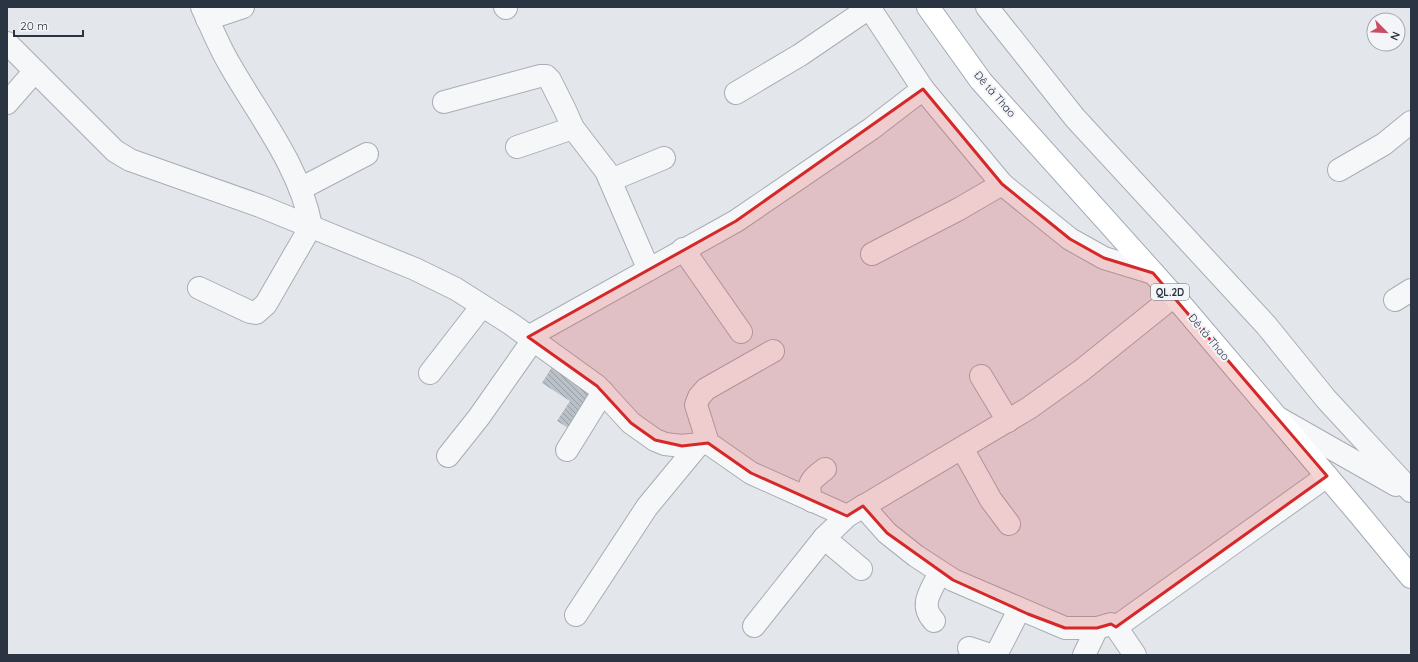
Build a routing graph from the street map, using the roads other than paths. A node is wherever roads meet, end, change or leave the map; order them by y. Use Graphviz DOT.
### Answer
graph roads {
  1 [pos="243,7"];
  2 [pos="928,7"];
  3 [pos="988,7"];
  4 [pos="869,8"];
  5 [pos="205,13"];
  6 [pos="7,43"];
  7 [pos="35,71"];
  8 [pos="923,89"];
  9 [pos="736,93"];
  10 [pos="444,102"];
  11 [pos="7,103"];
  12 [pos="1411,122"];
  13 [pos="572,128"];
  14 [pos="517,147"];
  15 [pos="367,154"];
  16 [pos="664,158"];
  17 [pos="1339,170"];
  18 [pos="611,180"];
  19 [pos="1002,184"];
  20 [pos="300,189"];
  21 [pos="311,226"];
  22 [pos="683,249"];
  23 [pos="872,254"];
  24 [pos="648,268"];
  25 [pos="1154,273"];
  26 [pos="200,288"];
  27 [pos="1174,296"];
  28 [pos="482,306"];
  29 [pos="741,332"];
  30 [pos="531,338"];
  31 [pos="773,351"];
  32 [pos="430,374"];
  33 [pos="982,376"];
  34 [pos="603,392"];
  35 [pos="1278,418"];
  36 [pos="1008,421"];
  37 [pos="704,443"];
  38 [pos="962,448"];
  39 [pos="567,450"];
  40 [pos="448,456"];
  41 [pos="825,469"];
  42 [pos="1327,476"];
  43 [pos="1411,492"];
  44 [pos="812,501"];
  45 [pos="855,511"];
  46 [pos="1009,524"];
  47 [pos="824,538"];
  48 [pos="861,569"];
  49 [pos="940,572"];
  50 [pos="1411,577"];
  51 [pos="1019,610"];
  52 [pos="576,615"];
  53 [pos="934,621"];
  54 [pos="754,626"];
  55 [pos="1107,628"];
  56 [pos="969,648"];
  57 [pos="990,655"];
  58 [pos="996,655"];
  59 [pos="1084,655"];
  60 [pos="1135,655"];
  1 -- 5 [label="street"];
  2 -- 25 [label="main road, Đê tả Thao / QL.2D"];
  3 -- 43 [label="street"];
  4 -- 8 [label="street"];
  4 -- 9 [label="street"];
  5 -- 20 [label="street"];
  6 -- 7 [label="street"];
  7 -- 11 [label="street"];
  7 -- 21 [label="street"];
  8 -- 19 [label="street"];
  8 -- 22 [label="street"];
  10 -- 13 [label="street"];
  12 -- 17 [label="street"];
  13 -- 14 [label="street"];
  13 -- 18 [label="street"];
  15 -- 20 [label="street"];
  16 -- 18 [label="street"];
  18 -- 24 [label="street"];
  19 -- 23 [label="street"];
  19 -- 25 [label="street"];
  20 -- 21 [label="street"];
  21 -- 26 [label="street"];
  21 -- 28 [label="street"];
  22 -- 24 [label="street"];
  22 -- 29 [label="street"];
  24 -- 30 [label="street"];
  25 -- 27 [label="main road, Đê tả Thao / QL.2D"];
  27 -- 35 [label="main road, Đê tả Thao / QL.2D"];
  27 -- 36 [label="street"];
  28 -- 30 [label="street"];
  28 -- 32 [label="street"];
  30 -- 34 [label="street"];
  30 -- 40 [label="street"];
  31 -- 37 [label="street"];
  33 -- 36 [label="street"];
  34 -- 37 [label="street"];
  34 -- 39 [label="street"];
  35 -- 42 [label="main road, Đê tả Thao / QL.2D"];
  35 -- 43 [label="street"];
  36 -- 38 [label="street"];
  37 -- 44 [label="street"];
  37 -- 52 [label="street"];
  38 -- 45 [label="street"];
  38 -- 46 [label="street"];
  41 -- 44 [label="street"];
  42 -- 50 [label="main road, Đê tả Thao / QL.2D"];
  42 -- 55 [label="street"];
  44 -- 45 [label="street"];
  45 -- 47 [label="street"];
  45 -- 49 [label="street"];
  47 -- 48 [label="street"];
  47 -- 54 [label="street"];
  49 -- 51 [label="street"];
  49 -- 53 [label="street"];
  51 -- 55 [label="street"];
  51 -- 58 [label="street"];
  55 -- 59 [label="street"];
  55 -- 60 [label="street"];
  56 -- 57 [label="street"];
}
